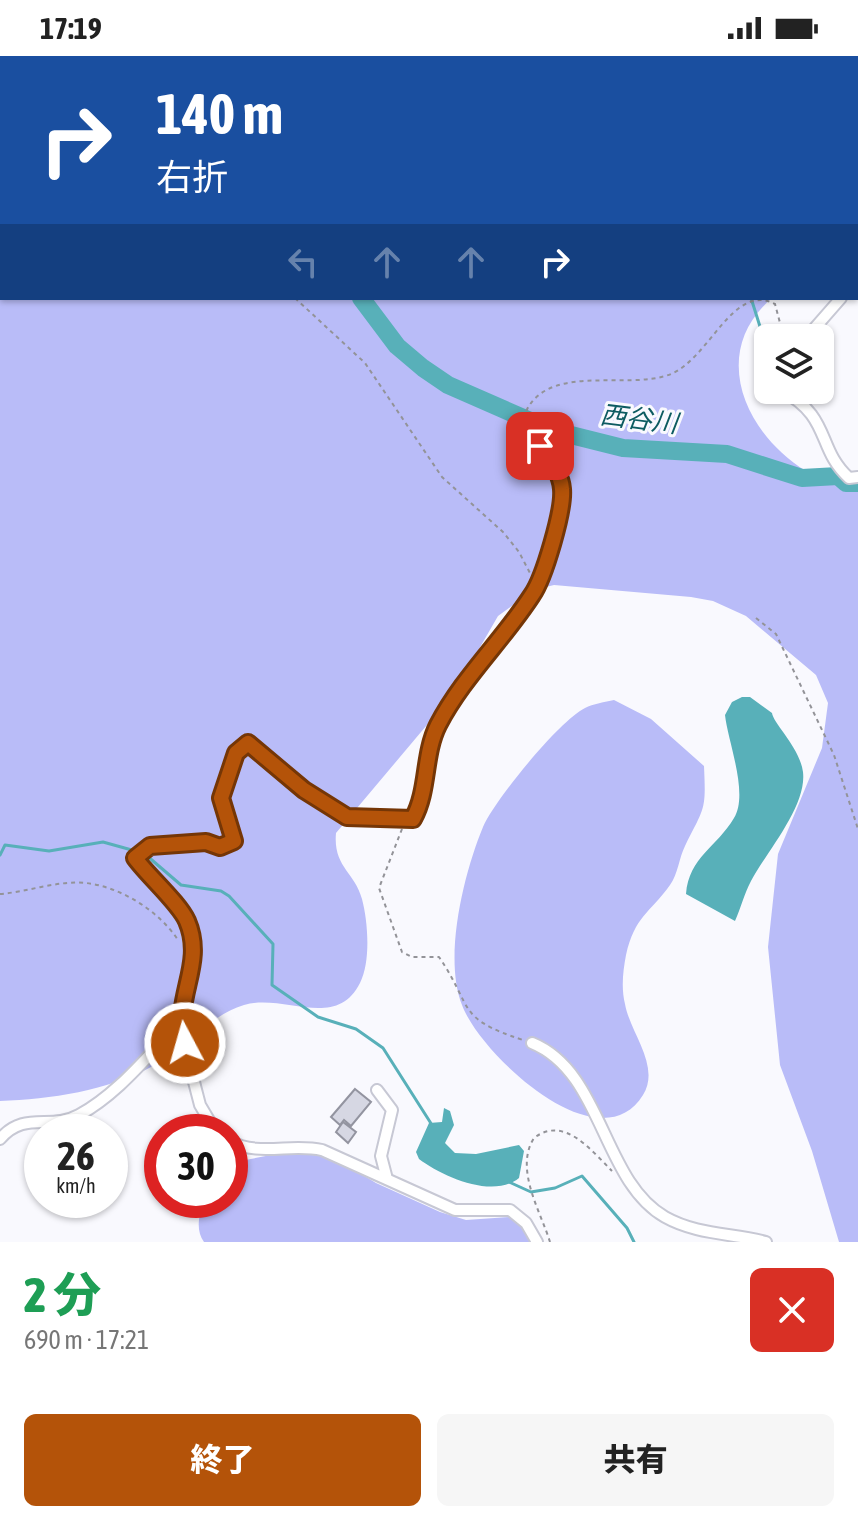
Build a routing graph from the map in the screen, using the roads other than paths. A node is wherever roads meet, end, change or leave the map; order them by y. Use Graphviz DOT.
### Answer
graph roads {
  1 [pos="839,300"];
  2 [pos="818,324"];
  3 [pos="802,404"];
  4 [pos="540,446"];
  5 [pos="858,477"];
  6 [pos="179,1024"];
  7 [pos="532,1043"];
  8 [pos="377,1090"];
  9 [pos="205,1114"];
  10 [pos="0,1139"];
  11 [pos="248,1149"];
  12 [pos="387,1179"];
  13 [pos="537,1242"];
  14 [pos="766,1242"];
  1 -- 2 [label="street"];
  3 -- 5 [label="street"];
  4 -- 6 [label="street"];
  6 -- 9 [label="street"];
  6 -- 10 [label="street"];
  7 -- 14 [label="street"];
  8 -- 12 [label="street"];
  11 -- 12 [label="street"];
  12 -- 13 [label="street"];
}
